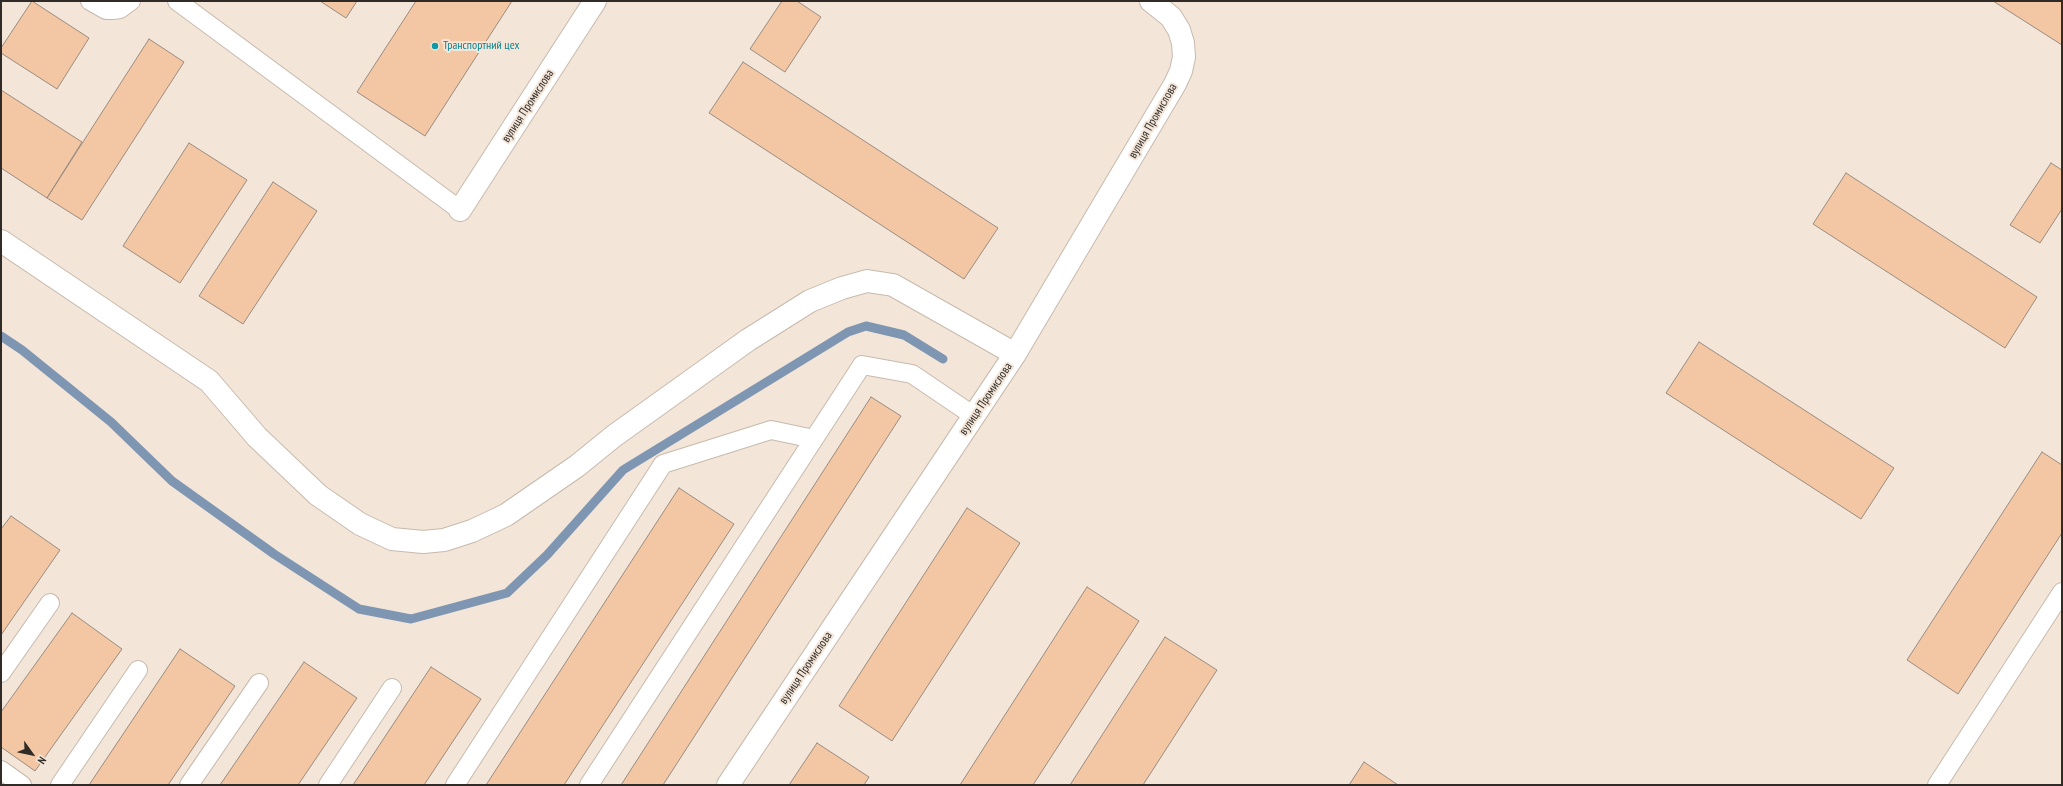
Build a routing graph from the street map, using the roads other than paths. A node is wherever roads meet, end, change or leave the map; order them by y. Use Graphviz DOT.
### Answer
graph roads {
  1 [pos="90,1"];
  2 [pos="131,1"];
  3 [pos="177,1"];
  4 [pos="595,1"];
  5 [pos="1151,1"];
  6 [pos="460,210"];
  7 [pos="1,240"];
  8 [pos="1015,354"];
  9 [pos="974,416"];
  10 [pos="814,439"];
  11 [pos="2062,592"];
  12 [pos="50,603"];
  13 [pos="138,670"];
  14 [pos="1,673"];
  15 [pos="259,683"];
  16 [pos="392,688"];
  17 [pos="1,770"];
  18 [pos="22,785"];
  19 [pos="60,785"];
  20 [pos="189,785"];
  21 [pos="328,785"];
  22 [pos="455,785"];
  23 [pos="589,785"];
  24 [pos="728,785"];
  25 [pos="1937,785"];
  1 -- 2 [label="lane"];
  3 -- 6 [label="lane"];
  4 -- 6 [label="street, вулиця Промислова"];
  5 -- 8 [label="street, вулиця Промислова"];
  7 -- 8 [label="street"];
  8 -- 9 [label="street, вулиця Промислова"];
  9 -- 10 [label="lane"];
  9 -- 24 [label="street, вулиця Промислова"];
  10 -- 22 [label="lane"];
  10 -- 23 [label="lane"];
  11 -- 25 [label="lane"];
  12 -- 14 [label="lane"];
  13 -- 19 [label="lane"];
  15 -- 20 [label="lane"];
  16 -- 21 [label="lane"];
  17 -- 18 [label="lane"];
}
